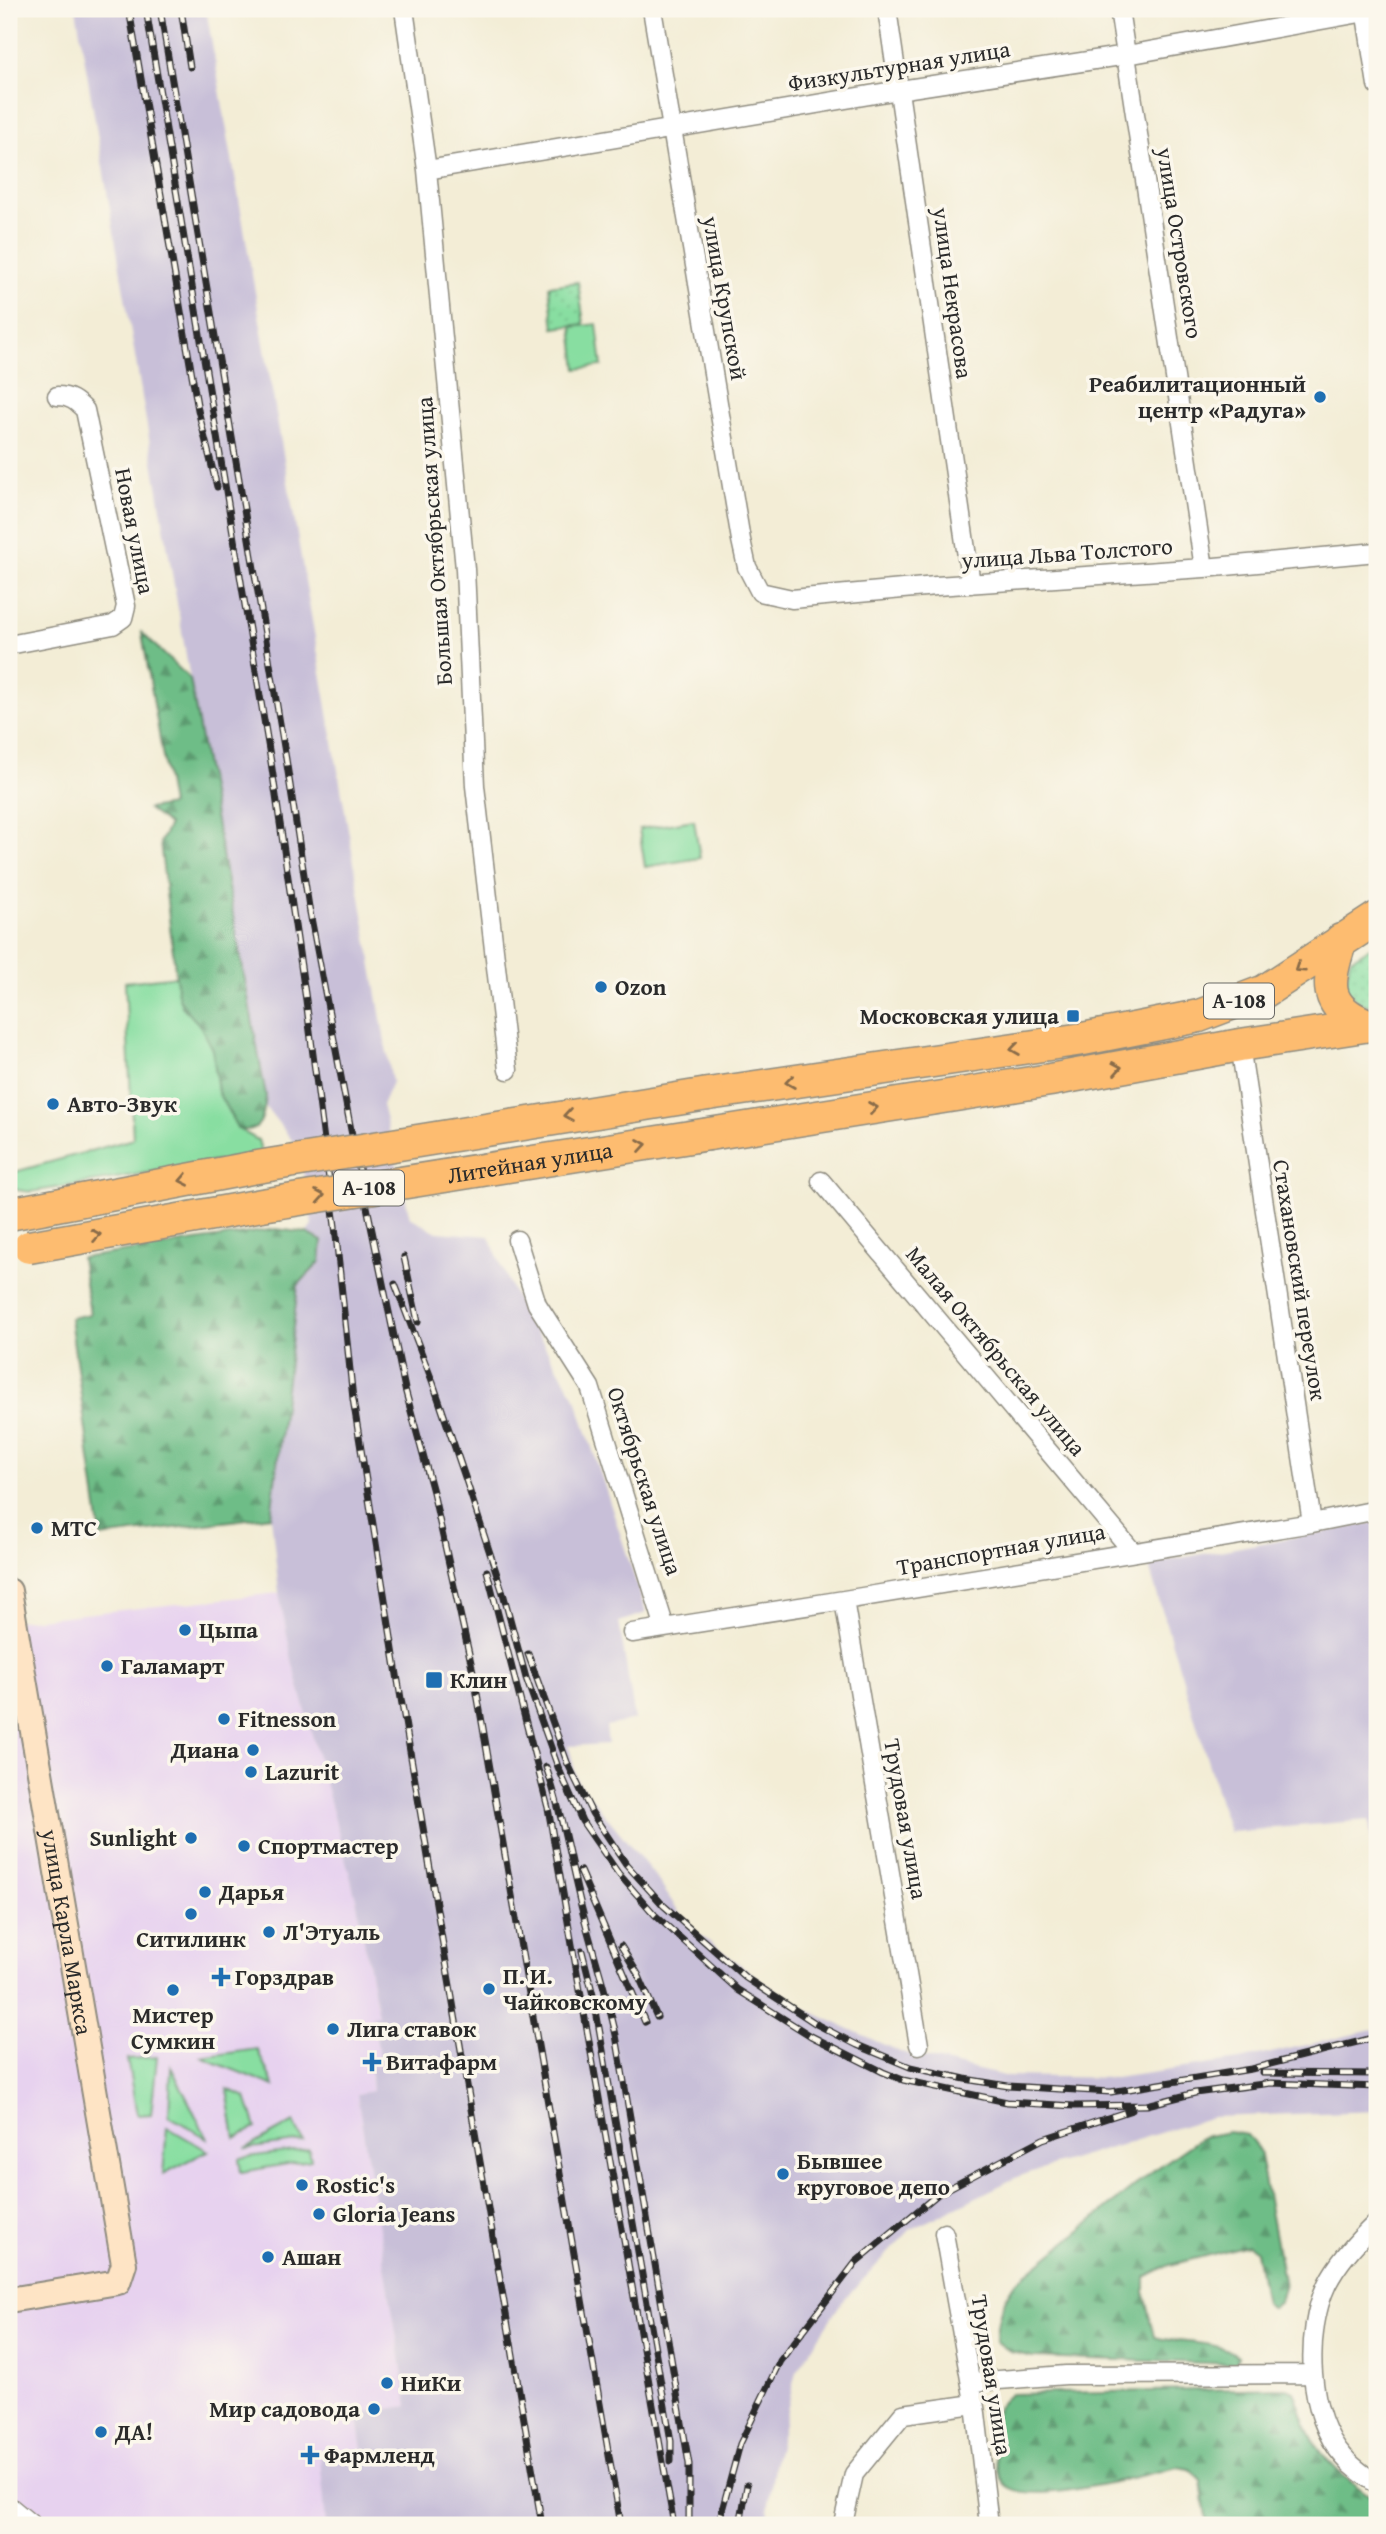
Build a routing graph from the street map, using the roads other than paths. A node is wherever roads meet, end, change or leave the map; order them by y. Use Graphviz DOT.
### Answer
graph roads {
  1 [pos="404,9"];
  2 [pos="652,9"];
  3 [pos="887,9"];
  4 [pos="1119,9"];
  5 [pos="1369,10"];
  6 [pos="1126,55"];
  7 [pos="1377,85"];
  8 [pos="899,90"];
  9 [pos="671,129"];
  10 [pos="428,170"];
  11 [pos="57,396"];
  12 [pos="1377,552"];
  13 [pos="1204,568"];
  14 [pos="971,584"];
  15 [pos="760,592"];
  16 [pos="9,645"];
  17 [pos="1377,918"];
  18 [pos="1341,940"];
  19 [pos="1372,1024"];
  20 [pos="1240,1045"];
  21 [pos="508,1070"];
  22 [pos="821,1181"];
  23 [pos="14,1213"];
  24 [pos="517,1240"];
  25 [pos="19,1249"];
  26 [pos="1377,1510"];
  27 [pos="1312,1522"];
  28 [pos="1133,1552"];
  29 [pos="9,1591"];
  30 [pos="844,1601"];
  31 [pos="666,1628"];
  32 [pos="632,1633"];
  33 [pos="9,1687"];
  34 [pos="919,2045"];
  35 [pos="1377,2222"];
  36 [pos="944,2233"];
  37 [pos="119,2278"];
  38 [pos="9,2300"];
  39 [pos="1312,2374"];
  40 [pos="971,2382"];
  41 [pos="974,2404"];
  42 [pos="1377,2484"];
  43 [pos="9,2506"];
  44 [pos="844,2519"];
  45 [pos="32,2525"];
  46 [pos="989,2525"];
  1 -- 10 [label="street, Большая Октябрьская улица"];
  2 -- 9 [label="street, улица Крупской"];
  3 -- 8 [label="street, улица Некрасова"];
  4 -- 6 [label="street, улица Островского"];
  5 -- 6 [label="street, Физкультурная улица"];
  5 -- 7 [label="street"];
  6 -- 8 [label="street, Физкультурная улица"];
  6 -- 13 [label="street, улица Островского"];
  8 -- 9 [label="street, Физкультурная улица"];
  8 -- 14 [label="street, улица Некрасова"];
  9 -- 10 [label="street, Физкультурная улица"];
  9 -- 15 [label="street, улица Крупской"];
  10 -- 21 [label="street, Большая Октябрьская улица"];
  11 -- 16 [label="street, Новая улица"];
  12 -- 13 [label="street, улица Льва Толстого"];
  13 -- 14 [label="street, улица Льва Толстого"];
  14 -- 15 [label="street, улица Льва Толстого"];
  17 -- 18 [label="highway, А-108"];
  18 -- 19 [label="highway"];
  18 -- 23 [label="highway, Литейная улица / А-108, one-way, bridge"];
  19 -- 20 [label="highway, А-108"];
  25 -- 20 [label="highway, Литейная улица / А-108, one-way, bridge"];
  20 -- 27 [label="street, Стахановский переулок"];
  22 -- 28 [label="street, Малая Октябрьская улица"];
  24 -- 31 [label="street, Октябрьская улица"];
  26 -- 27 [label="street, Транспортная улица"];
  27 -- 28 [label="street, Транспортная улица"];
  28 -- 30 [label="street, Транспортная улица"];
  29 -- 37 [label="street, улица Карла Маркса"];
  30 -- 31 [label="street, Транспортная улица"];
  30 -- 34 [label="street, Трудовая улица"];
  31 -- 32 [label="street, Транспортная улица"];
  33 -- 37 [label="street, улица Карла Маркса"];
  35 -- 39 [label="street"];
  36 -- 40 [label="street, Трудовая улица"];
  37 -- 38 [label="street"];
  39 -- 40 [label="street"];
  39 -- 42 [label="street"];
  40 -- 41 [label="street, Трудовая улица"];
  41 -- 44 [label="street"];
  41 -- 46 [label="street, Трудовая улица"];
  43 -- 45 [label="street"];
}
